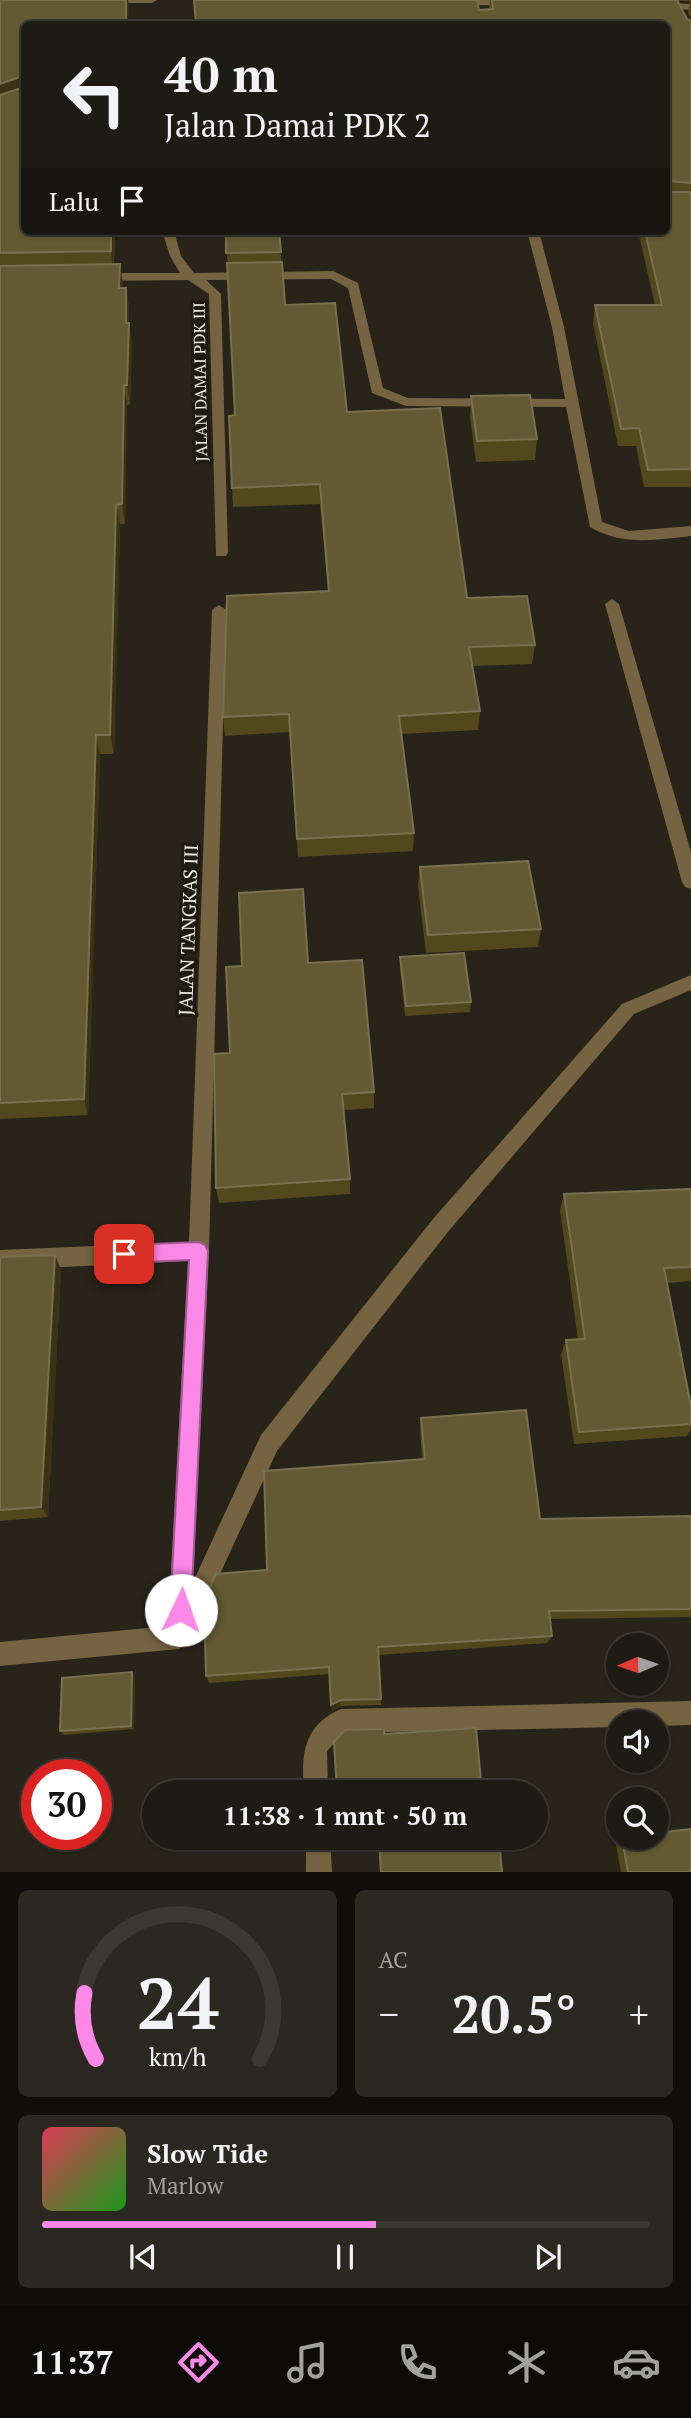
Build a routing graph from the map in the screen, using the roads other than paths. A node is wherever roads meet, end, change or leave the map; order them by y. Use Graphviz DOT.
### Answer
graph roads {
  1 [pos="96,0"];
  2 [pos="152,0"];
  3 [pos="556,1"];
  4 [pos="440,3"];
  5 [pos="570,3"];
  6 [pos="639,5"];
  7 [pos="672,7"];
  8 [pos="691,7"];
  9 [pos="168,235"];
  10 [pos="534,235"];
  11 [pos="189,275"];
  12 [pos="80,277"];
  13 [pos="572,403"];
  14 [pos="691,531"];
  15 [pos="221,553"];
  16 [pos="612,604"];
  17 [pos="219,610"];
  18 [pos="691,882"];
  19 [pos="691,982"];
  20 [pos="199,1251"];
  21 [pos="0,1259"];
  22 [pos="179,1637"];
  23 [pos="0,1654"];
  24 [pos="691,1713"];
  25 [pos="315,1780"];
  26 [pos="318,1850"];
  27 [pos="319,1872"];
  1 -- 2 [label="street"];
  3 -- 4 [label="street"];
  3 -- 5 [label="street"];
  6 -- 7 [label="street"];
  7 -- 8 [label="street"];
  9 -- 11 [label="street, JALAN DAMAI PDK III"];
  10 -- 13 [label="street"];
  11 -- 12 [label="street"];
  11 -- 13 [label="street"];
  11 -- 15 [label="street, JALAN DAMAI PDK III"];
  13 -- 14 [label="street"];
  16 -- 18 [label="street"];
  17 -- 20 [label="street, JALAN TANGKAS III"];
  19 -- 22 [label="street"];
  20 -- 21 [label="street"];
  20 -- 22 [label="street, JALAN TANGKAS III"];
  22 -- 23 [label="street"];
  24 -- 25 [label="street"];
  26 -- 27 [label="street"];
}
